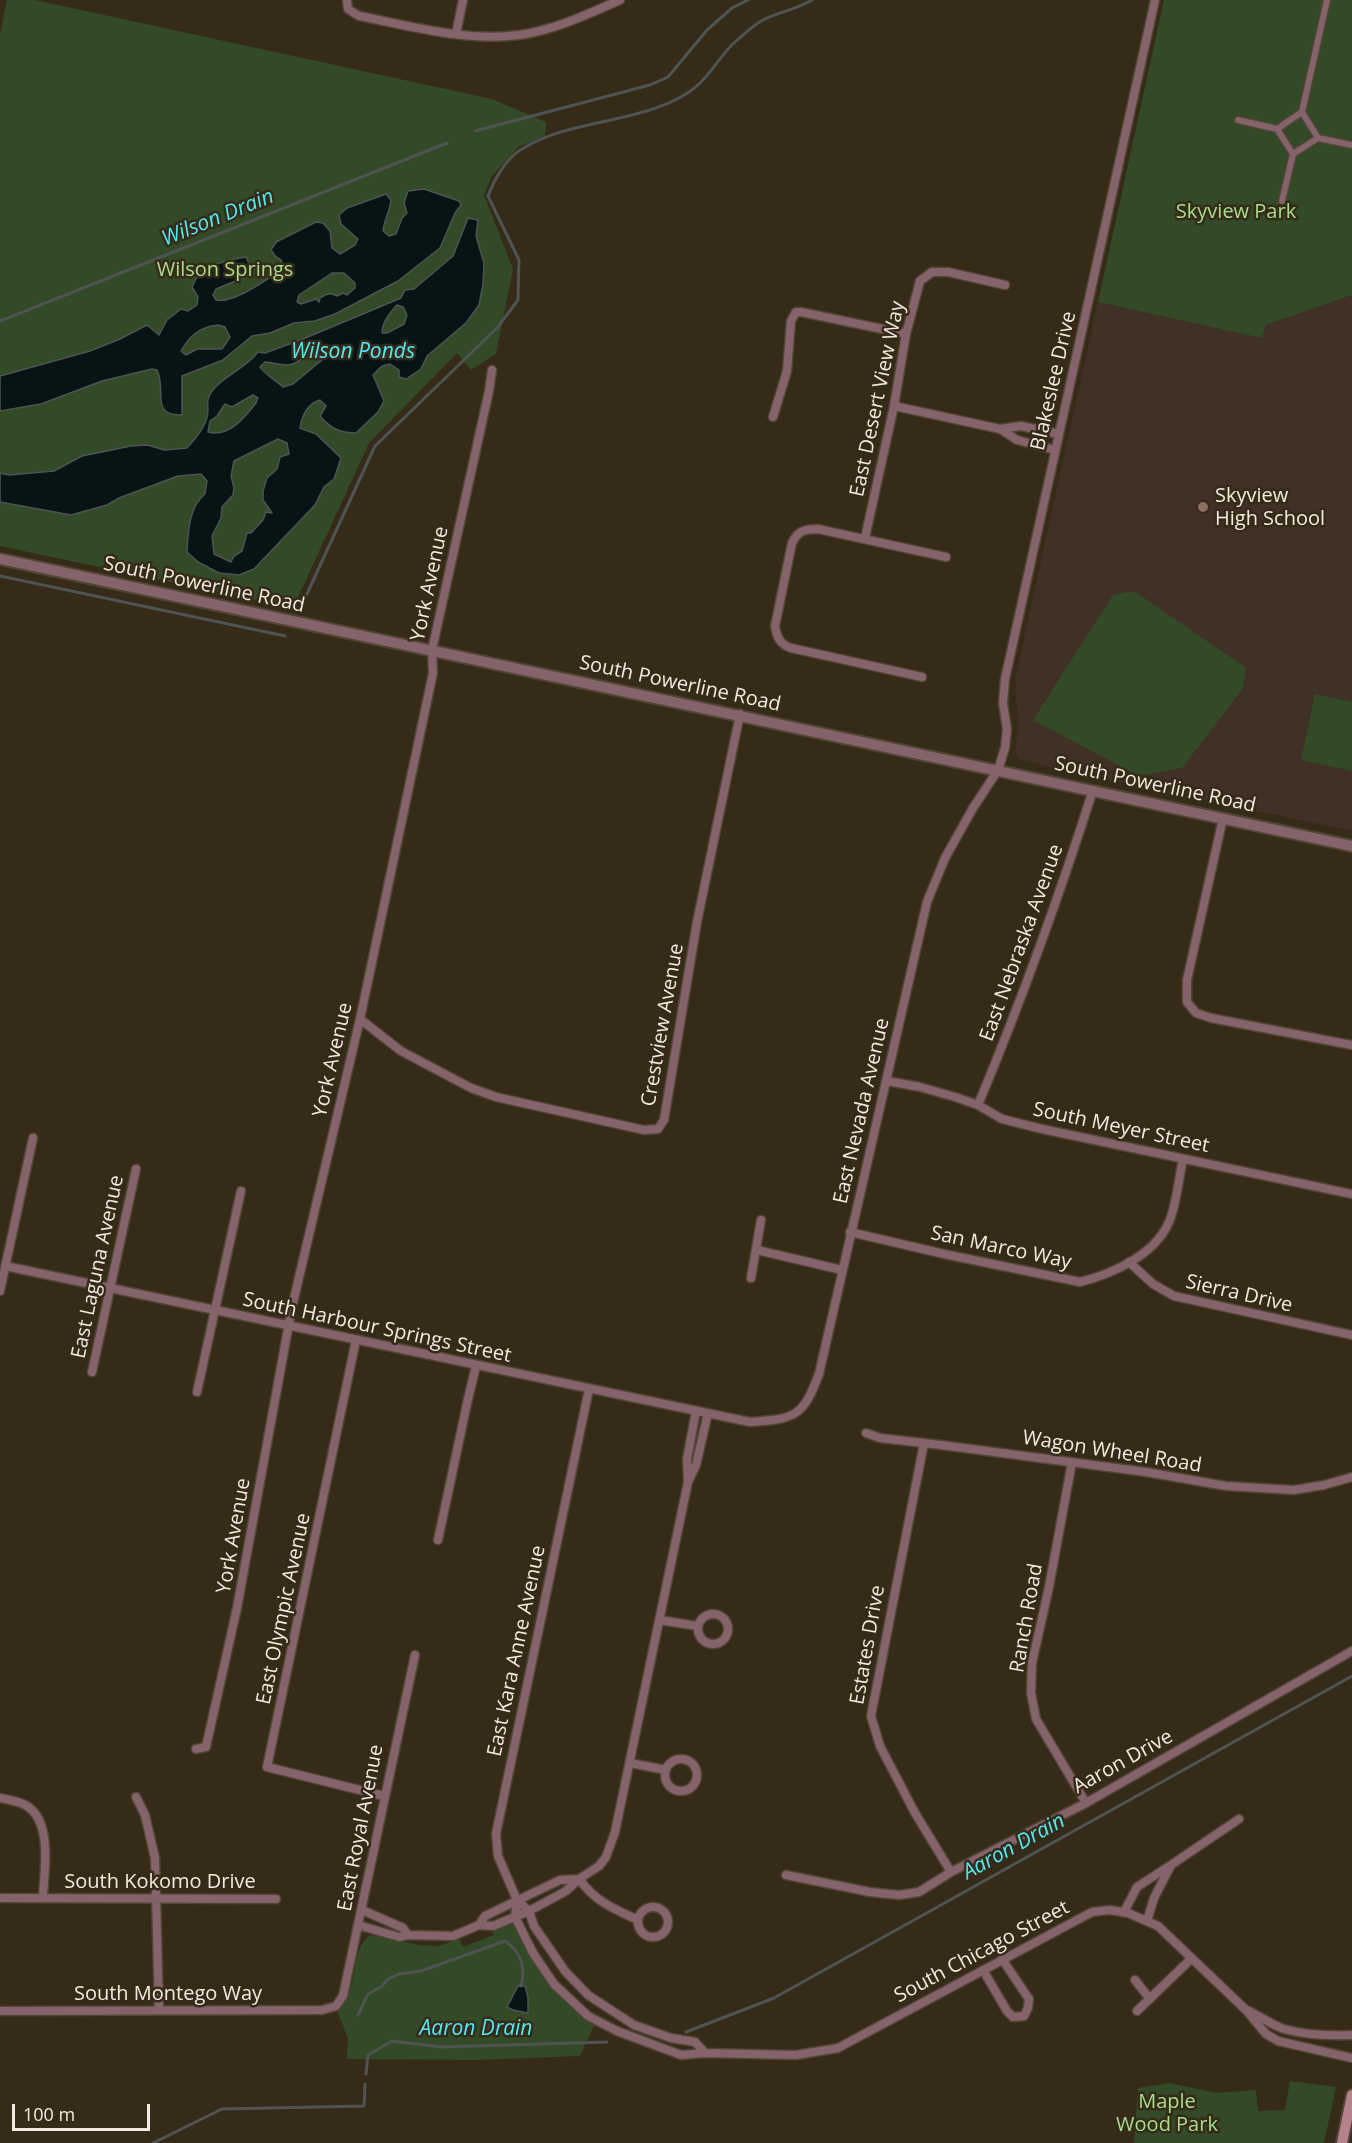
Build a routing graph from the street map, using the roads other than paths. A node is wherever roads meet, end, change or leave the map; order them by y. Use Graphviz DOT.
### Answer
graph roads {
  1 [pos="463,0"];
  2 [pos="620,0"];
  3 [pos="1155,0"];
  4 [pos="1327,0"];
  5 [pos="347,5"];
  6 [pos="456,34"];
  7 [pos="1302,112"];
  8 [pos="1238,120"];
  9 [pos="1277,129"];
  10 [pos="1318,138"];
  11 [pos="1352,145"];
  12 [pos="1293,154"];
  13 [pos="1282,201"];
  14 [pos="1005,285"];
  15 [pos="906,334"];
  16 [pos="492,370"];
  17 [pos="894,406"];
  18 [pos="773,417"];
  19 [pos="1000,429"];
  20 [pos="1059,434"];
  21 [pos="1055,450"];
  22 [pos="865,538"];
  23 [pos="946,557"];
  24 [pos="0,559"];
  25 [pos="432,650"];
  26 [pos="922,677"];
  27 [pos="740,714"];
  28 [pos="998,771"];
  29 [pos="1093,790"];
  30 [pos="1223,818"];
  31 [pos="1352,846"];
  32 [pos="360,1019"];
  33 [pos="1352,1046"];
  34 [pos="887,1081"];
  35 [pos="978,1105"];
  36 [pos="33,1138"];
  37 [pos="1183,1159"];
  38 [pos="136,1169"];
  39 [pos="241,1191"];
  40 [pos="1352,1194"];
  41 [pos="761,1220"];
  42 [pos="850,1232"];
  43 [pos="757,1250"];
  44 [pos="1129,1262"];
  45 [pos="5,1266"];
  46 [pos="842,1270"];
  47 [pos="751,1278"];
  48 [pos="110,1288"];
  49 [pos="0,1291"];
  50 [pos="214,1310"];
  51 [pos="289,1326"];
  52 [pos="1352,1335"];
  53 [pos="356,1340"];
  54 [pos="476,1366"];
  55 [pos="92,1372"];
  56 [pos="589,1389"];
  57 [pos="197,1392"];
  58 [pos="696,1411"];
  59 [pos="708,1413"];
  60 [pos="742,1420"];
  61 [pos="866,1433"];
  62 [pos="924,1443"];
  63 [pos="1072,1462"];
  64 [pos="1352,1477"];
  65 [pos="688,1482"];
  66 [pos="438,1540"];
  67 [pos="658,1620"];
  68 [pos="698,1626"];
  69 [pos="1352,1651"];
  70 [pos="415,1655"];
  71 [pos="196,1749"];
  72 [pos="630,1763"];
  73 [pos="666,1770"];
  74 [pos="384,1796"];
  75 [pos="136,1797"];
  76 [pos="0,1798"];
  77 [pos="1086,1803"];
  78 [pos="1239,1819"];
  79 [pos="1171,1865"];
  80 [pos="951,1872"];
  81 [pos="786,1875"];
  82 [pos="579,1879"];
  83 [pos="43,1897"];
  84 [pos="156,1897"];
  85 [pos="0,1898"];
  86 [pos="276,1899"];
  87 [pos="517,1900"];
  88 [pos="362,1910"];
  89 [pos="530,1911"];
  90 [pos="1124,1912"];
  91 [pos="515,1917"];
  92 [pos="638,1920"];
  93 [pos="1147,1921"];
  94 [pos="479,1925"];
  95 [pos="358,1926"];
  96 [pos="408,1935"];
  97 [pos="1002,1959"];
  98 [pos="1191,1959"];
  99 [pos="983,1970"];
  100 [pos="1135,1980"];
  101 [pos="1150,1999"];
  102 [pos="336,2006"];
  103 [pos="159,2010"];
  104 [pos="1246,2010"];
  105 [pos="0,2011"];
  106 [pos="1137,2011"];
  107 [pos="1352,2035"];
  108 [pos="705,2053"];
  109 [pos="1352,2058"];
  110 [pos="1352,2095"];
  111 [pos="1342,2143"];
  1 -- 6 [label="street"];
  2 -- 6 [label="street"];
  3 -- 20 [label="street, Blakeslee Drive"];
  4 -- 7 [label="street"];
  5 -- 6 [label="street"];
  7 -- 9 [label="street"];
  7 -- 10 [label="street"];
  8 -- 9 [label="street"];
  9 -- 12 [label="street"];
  10 -- 11 [label="street"];
  10 -- 12 [label="street"];
  12 -- 13 [label="street"];
  14 -- 15 [label="street, East Desert View Way"];
  15 -- 17 [label="street, East Desert View Way"];
  15 -- 18 [label="street"];
  16 -- 25 [label="street, York Avenue"];
  17 -- 19 [label="street"];
  17 -- 22 [label="street, East Desert View Way"];
  19 -- 20 [label="street"];
  19 -- 21 [label="street"];
  20 -- 21 [label="street, Blakeslee Drive"];
  21 -- 28 [label="street, Blakeslee Drive"];
  22 -- 23 [label="street"];
  22 -- 26 [label="street"];
  24 -- 25 [label="street, South Powerline Road"];
  25 -- 27 [label="street, South Powerline Road"];
  25 -- 32 [label="street, York Avenue"];
  27 -- 28 [label="street, South Powerline Road"];
  27 -- 32 [label="street, Crestview Avenue"];
  28 -- 29 [label="street, South Powerline Road"];
  28 -- 34 [label="street, East Nevada Avenue"];
  29 -- 30 [label="street, South Powerline Road"];
  29 -- 35 [label="street, East Nebraska Avenue"];
  30 -- 31 [label="street, South Powerline Road"];
  30 -- 33 [label="street"];
  32 -- 51 [label="street, York Avenue"];
  34 -- 35 [label="street, South Meyer Street"];
  34 -- 42 [label="street, East Nevada Avenue"];
  35 -- 37 [label="street, South Meyer Street"];
  36 -- 45 [label="street"];
  37 -- 40 [label="street, South Meyer Street"];
  37 -- 44 [label="street, San Marco Way"];
  38 -- 48 [label="street, East Laguna Avenue"];
  39 -- 50 [label="street"];
  41 -- 43 [label="street"];
  42 -- 44 [label="street, San Marco Way"];
  42 -- 46 [label="street, East Nevada Avenue"];
  43 -- 46 [label="street"];
  43 -- 47 [label="street"];
  44 -- 52 [label="street, Sierra Drive"];
  45 -- 48 [label="street, South Harbour Springs Street"];
  45 -- 49 [label="street"];
  46 -- 60 [label="street, East Nevada Avenue"];
  48 -- 50 [label="street, South Harbour Springs Street"];
  48 -- 55 [label="street, East Laguna Avenue"];
  50 -- 51 [label="street, South Harbour Springs Street"];
  50 -- 57 [label="street"];
  51 -- 53 [label="street, South Harbour Springs Street"];
  51 -- 71 [label="street, York Avenue"];
  53 -- 54 [label="street, South Harbour Springs Street"];
  53 -- 74 [label="street, East Olympic Avenue"];
  54 -- 56 [label="street, South Harbour Springs Street"];
  54 -- 66 [label="street"];
  56 -- 58 [label="street, South Harbour Springs Street"];
  56 -- 87 [label="street, East Kara Anne Avenue"];
  58 -- 59 [label="street, South Harbour Springs Street"];
  58 -- 65 [label="street"];
  59 -- 60 [label="street, South Harbour Springs Street"];
  59 -- 65 [label="street"];
  61 -- 62 [label="street, Wagon Wheel Road"];
  62 -- 63 [label="street, Wagon Wheel Road"];
  62 -- 80 [label="street, Estates Drive"];
  63 -- 64 [label="street, Wagon Wheel Road"];
  63 -- 77 [label="street, Ranch Road"];
  65 -- 67 [label="street"];
  67 -- 68 [label="street"];
  67 -- 72 [label="street"];
  69 -- 77 [label="street, Aaron Drive"];
  70 -- 74 [label="street, East Royal Avenue"];
  72 -- 73 [label="street"];
  72 -- 82 [label="street"];
  74 -- 88 [label="street, East Royal Avenue"];
  75 -- 84 [label="street"];
  76 -- 83 [label="street, South Kokomo Drive"];
  77 -- 80 [label="street, Aaron Drive"];
  78 -- 79 [label="street"];
  79 -- 90 [label="street"];
  79 -- 93 [label="street"];
  80 -- 81 [label="street, Aaron Drive"];
  82 -- 87 [label="street"];
  82 -- 89 [label="street"];
  82 -- 92 [label="street"];
  83 -- 84 [label="street, South Kokomo Drive"];
  83 -- 85 [label="street, South Kokomo Drive"];
  84 -- 86 [label="street, South Kokomo Drive"];
  84 -- 103 [label="street"];
  87 -- 89 [label="street, South Chicago Street"];
  87 -- 91 [label="street"];
  87 -- 94 [label="street"];
  88 -- 95 [label="street, East Royal Avenue"];
  88 -- 96 [label="street"];
  89 -- 91 [label="street"];
  89 -- 108 [label="street, South Chicago Street"];
  90 -- 93 [label="street, South Chicago Street"];
  90 -- 97 [label="street, South Chicago Street"];
  91 -- 94 [label="street"];
  91 -- 108 [label="street, South Chicago Street"];
  93 -- 98 [label="street, South Chicago Street"];
  94 -- 96 [label="street"];
  95 -- 96 [label="street"];
  95 -- 102 [label="street, East Royal Avenue"];
  97 -- 99 [label="street, South Chicago Street"];
  97 -- 99 [label="street"];
  98 -- 101 [label="street"];
  98 -- 104 [label="street, South Chicago Street"];
  99 -- 108 [label="street, South Chicago Street"];
  100 -- 101 [label="street"];
  101 -- 106 [label="street"];
  102 -- 103 [label="street, South Montego Way"];
  103 -- 105 [label="street, South Montego Way"];
  104 -- 107 [label="street, South Chicago Street"];
  104 -- 109 [label="street, South Chicago Street"];
  110 -- 111 [label="main road"];
}
